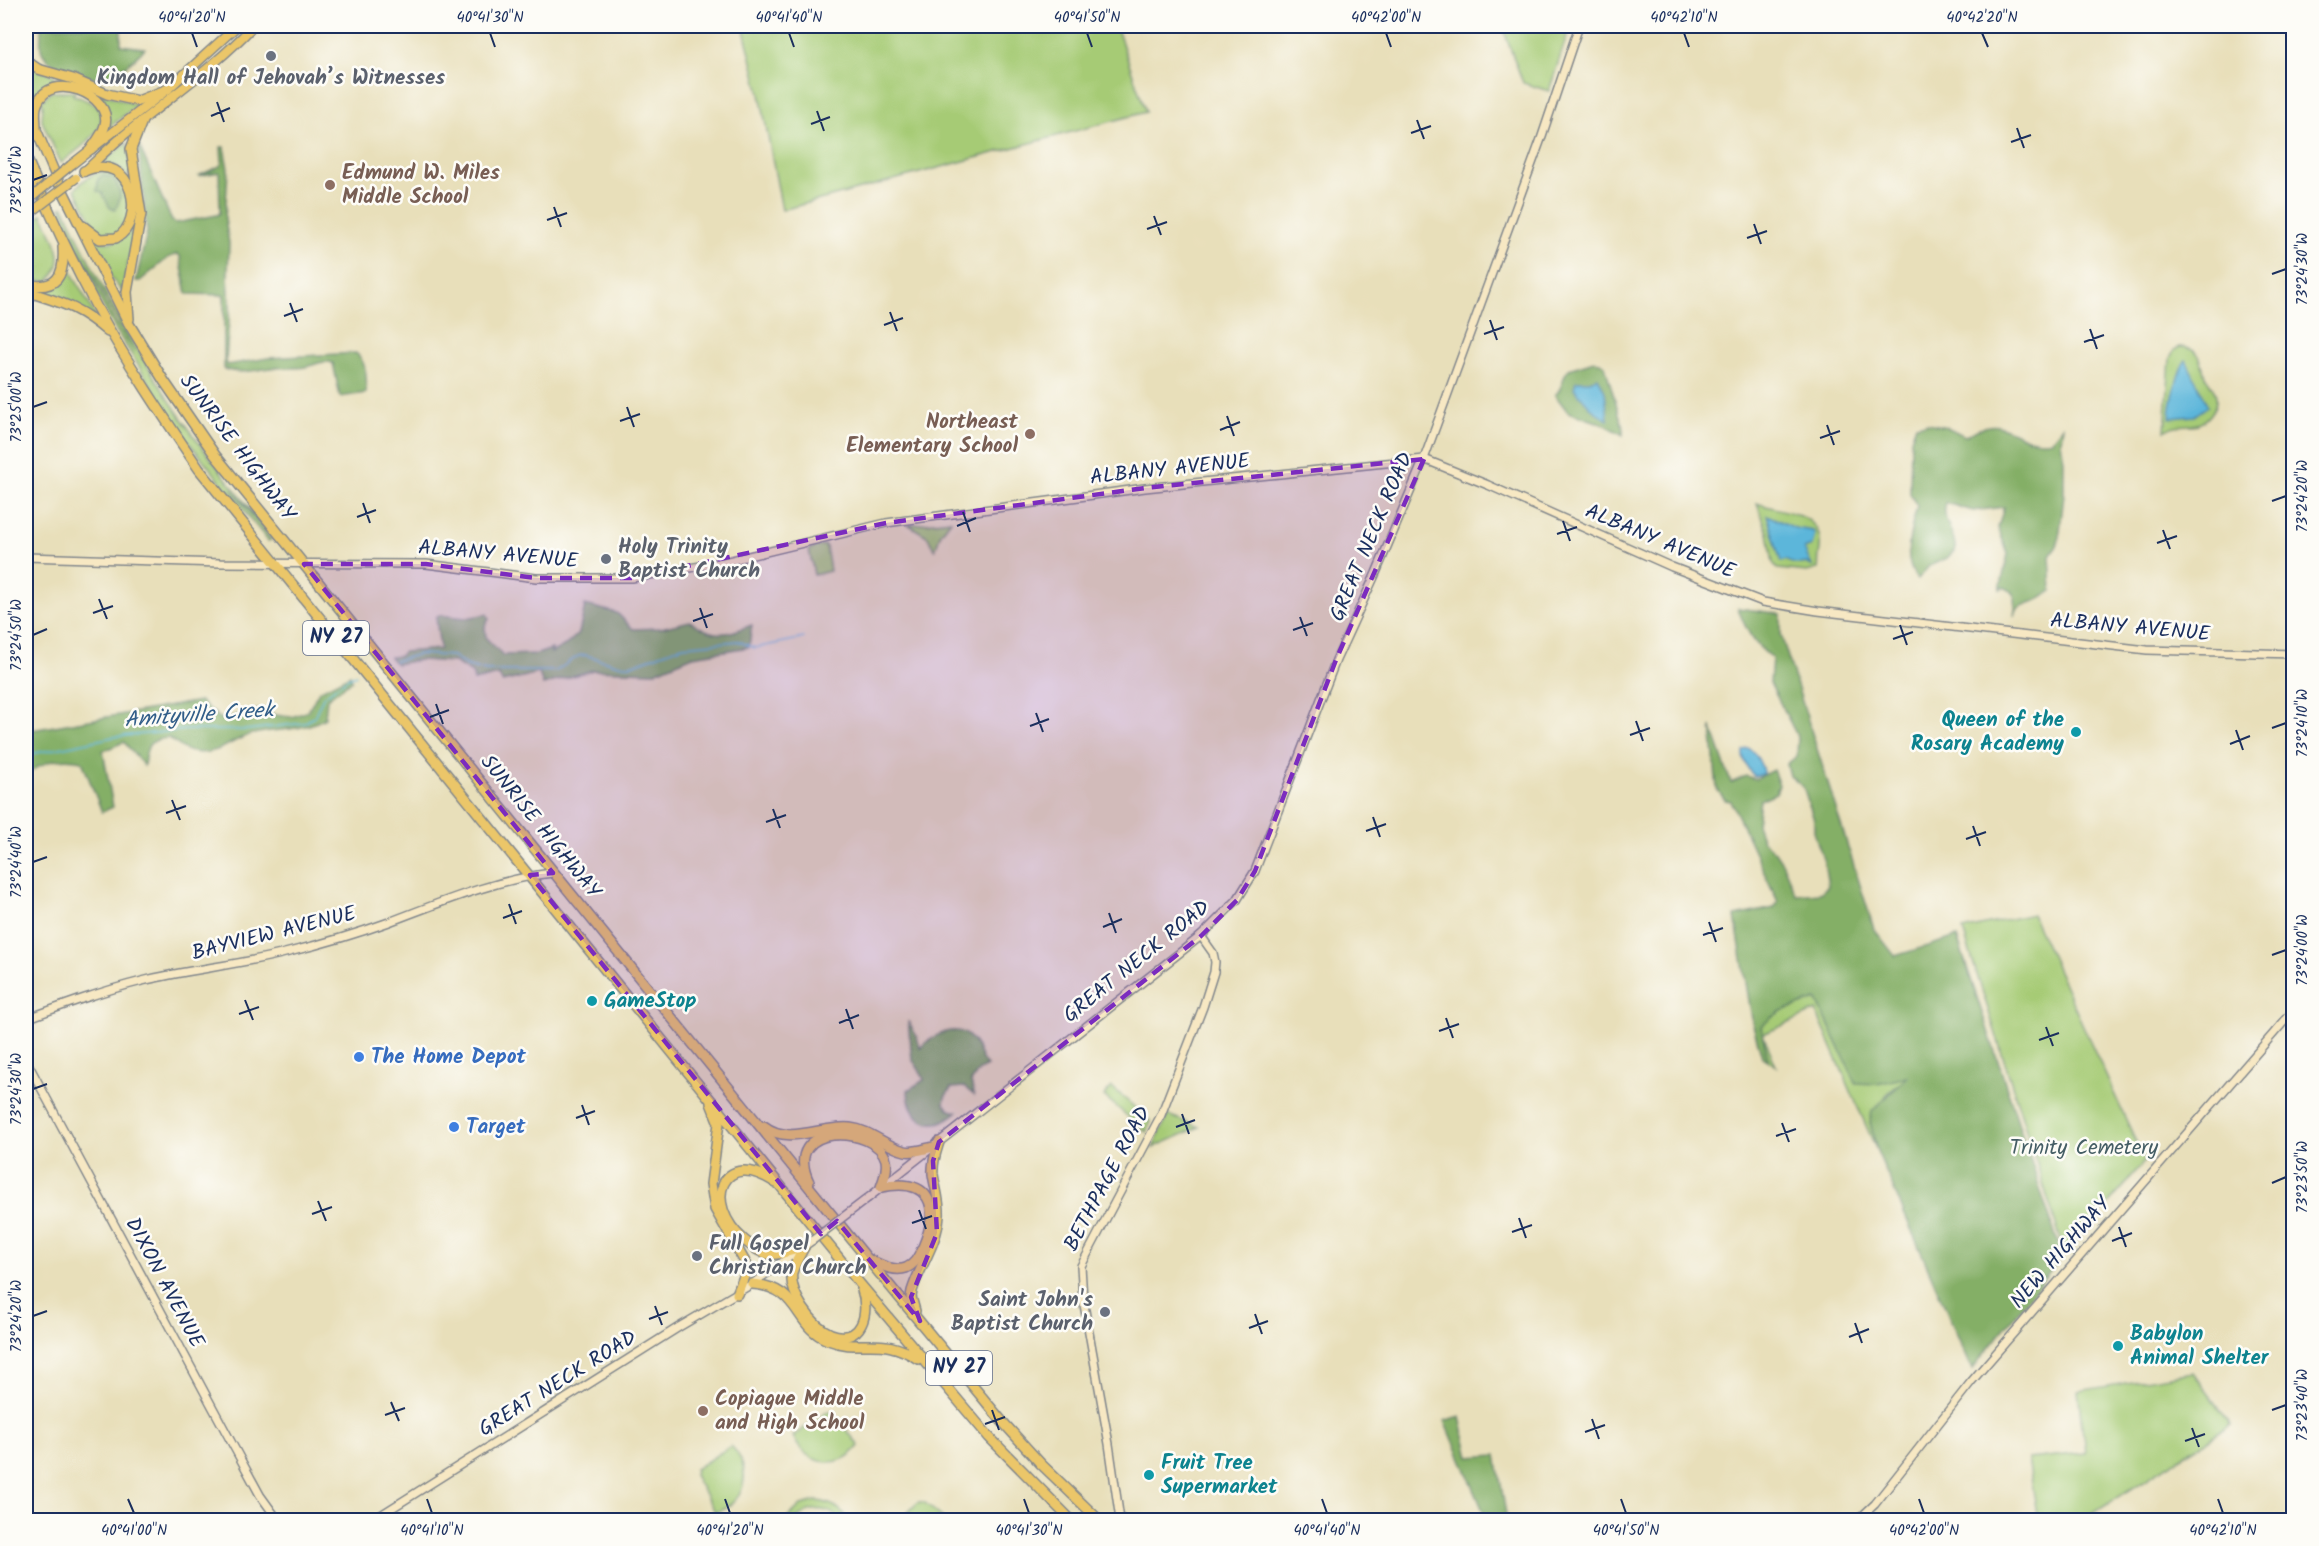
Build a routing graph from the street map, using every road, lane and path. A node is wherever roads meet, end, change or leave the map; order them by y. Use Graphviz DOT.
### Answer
graph roads {
  1 [pos="237,26"];
  2 [pos="253,26"];
  3 [pos="1579,26"];
  4 [pos="26,61"];
  5 [pos="168,89"];
  6 [pos="26,106"];
  7 [pos="142,121"];
  8 [pos="37,133"];
  9 [pos="91,149"];
  10 [pos="26,157"];
  11 [pos="80,174"];
  12 [pos="26,202"];
  13 [pos="28,216"];
  14 [pos="78,221"];
  15 [pos="63,242"];
  16 [pos="26,284"];
  17 [pos="26,291"];
  18 [pos="129,324"];
  19 [pos="116,339"];
  20 [pos="1424,459"];
  21 [pos="26,557"];
  22 [pos="276,564"];
  23 [pos="304,564"];
  24 [pos="2294,654"];
  25 [pos="553,873"];
  26 [pos="530,875"];
  27 [pos="1201,936"];
  28 [pos="2294,1010"];
  29 [pos="26,1019"];
  30 [pos="26,1060"];
  31 [pos="708,1095"];
  32 [pos="752,1117"];
  33 [pos="936,1144"];
  34 [pos="881,1187"];
  35 [pos="784,1189"];
  36 [pos="813,1191"];
  37 [pos="804,1247"];
  38 [pos="866,1257"];
  39 [pos="752,1284"];
  40 [pos="860,1284"];
  41 [pos="737,1294"];
  42 [pos="920,1321"];
  43 [pos="928,1365"];
  44 [pos="278,1521"];
  45 [pos="373,1521"];
  46 [pos="1071,1521"];
  47 [pos="1099,1521"];
  48 [pos="1119,1521"];
  49 [pos="1858,1521"];
  1 -- 5 [label="main road"];
  2 -- 7 [label="main road"];
  3 -- 20 [label="street, GREAT NECK ROAD"];
  4 -- 5 [label="highway"];
  5 -- 9 [label="main road"];
  6 -- 8 [label="highway, SUNRISE HIGHWAY / NY 27"];
  7 -- 11 [label="main road"];
  7 -- 18 [label="highway"];
  8 -- 9 [label="highway"];
  8 -- 14 [label="highway, SUNRISE HIGHWAY / NY 27"];
  9 -- 12 [label="main road, bridge"];
  10 -- 15 [label="highway, SUNRISE HIGHWAY / NY 27"];
  11 -- 13 [label="main road, bridge"];
  11 -- 14 [label="highway"];
  14 -- 18 [label="highway, SUNRISE HIGHWAY / NY 27"];
  15 -- 16 [label="highway"];
  15 -- 19 [label="highway, SUNRISE HIGHWAY / NY 27"];
  17 -- 19 [label="highway"];
  18 -- 23 [label="highway, SUNRISE HIGHWAY / NY 27"];
  19 -- 22 [label="highway, SUNRISE HIGHWAY / NY 27"];
  20 -- 23 [label="street, ALBANY AVENUE"];
  20 -- 24 [label="street, ALBANY AVENUE"];
  20 -- 27 [label="street, GREAT NECK ROAD"];
  21 -- 22 [label="street, ALBANY AVENUE"];
  22 -- 23 [label="street, ALBANY AVENUE"];
  22 -- 26 [label="highway, SUNRISE HIGHWAY / NY 27"];
  23 -- 25 [label="highway, SUNRISE HIGHWAY / NY 27"];
  25 -- 26 [label="street, BAYVIEW AVENUE"];
  25 -- 32 [label="highway, SUNRISE HIGHWAY / NY 27"];
  26 -- 29 [label="street, BAYVIEW AVENUE"];
  26 -- 31 [label="highway, SUNRISE HIGHWAY / NY 27"];
  27 -- 33 [label="street, GREAT NECK ROAD"];
  27 -- 48 [label="street, BETHPAGE ROAD"];
  28 -- 49 [label="street, NEW HIGHWAY"];
  30 -- 44 [label="street, DIXON AVENUE"];
  31 -- 35 [label="highway, SUNRISE HIGHWAY / NY 27"];
  31 -- 41 [label="highway"];
  32 -- 33 [label="highway"];
  32 -- 36 [label="highway, SUNRISE HIGHWAY / NY 27"];
  33 -- 34 [label="street, GREAT NECK ROAD"];
  33 -- 42 [label="highway"];
  34 -- 36 [label="highway"];
  34 -- 37 [label="street, GREAT NECK ROAD, bridge"];
  34 -- 38 [label="highway"];
  35 -- 37 [label="highway"];
  35 -- 40 [label="highway, SUNRISE HIGHWAY / NY 27"];
  36 -- 38 [label="highway, SUNRISE HIGHWAY / NY 27"];
  37 -- 39 [label="street, GREAT NECK ROAD"];
  37 -- 40 [label="highway"];
  38 -- 42 [label="highway, SUNRISE HIGHWAY / NY 27"];
  39 -- 41 [label="street, GREAT NECK ROAD"];
  39 -- 43 [label="highway"];
  40 -- 43 [label="highway, SUNRISE HIGHWAY / NY 27"];
  41 -- 45 [label="street, GREAT NECK ROAD"];
  42 -- 47 [label="highway, SUNRISE HIGHWAY / NY 27"];
  43 -- 46 [label="highway, SUNRISE HIGHWAY / NY 27"];
}
